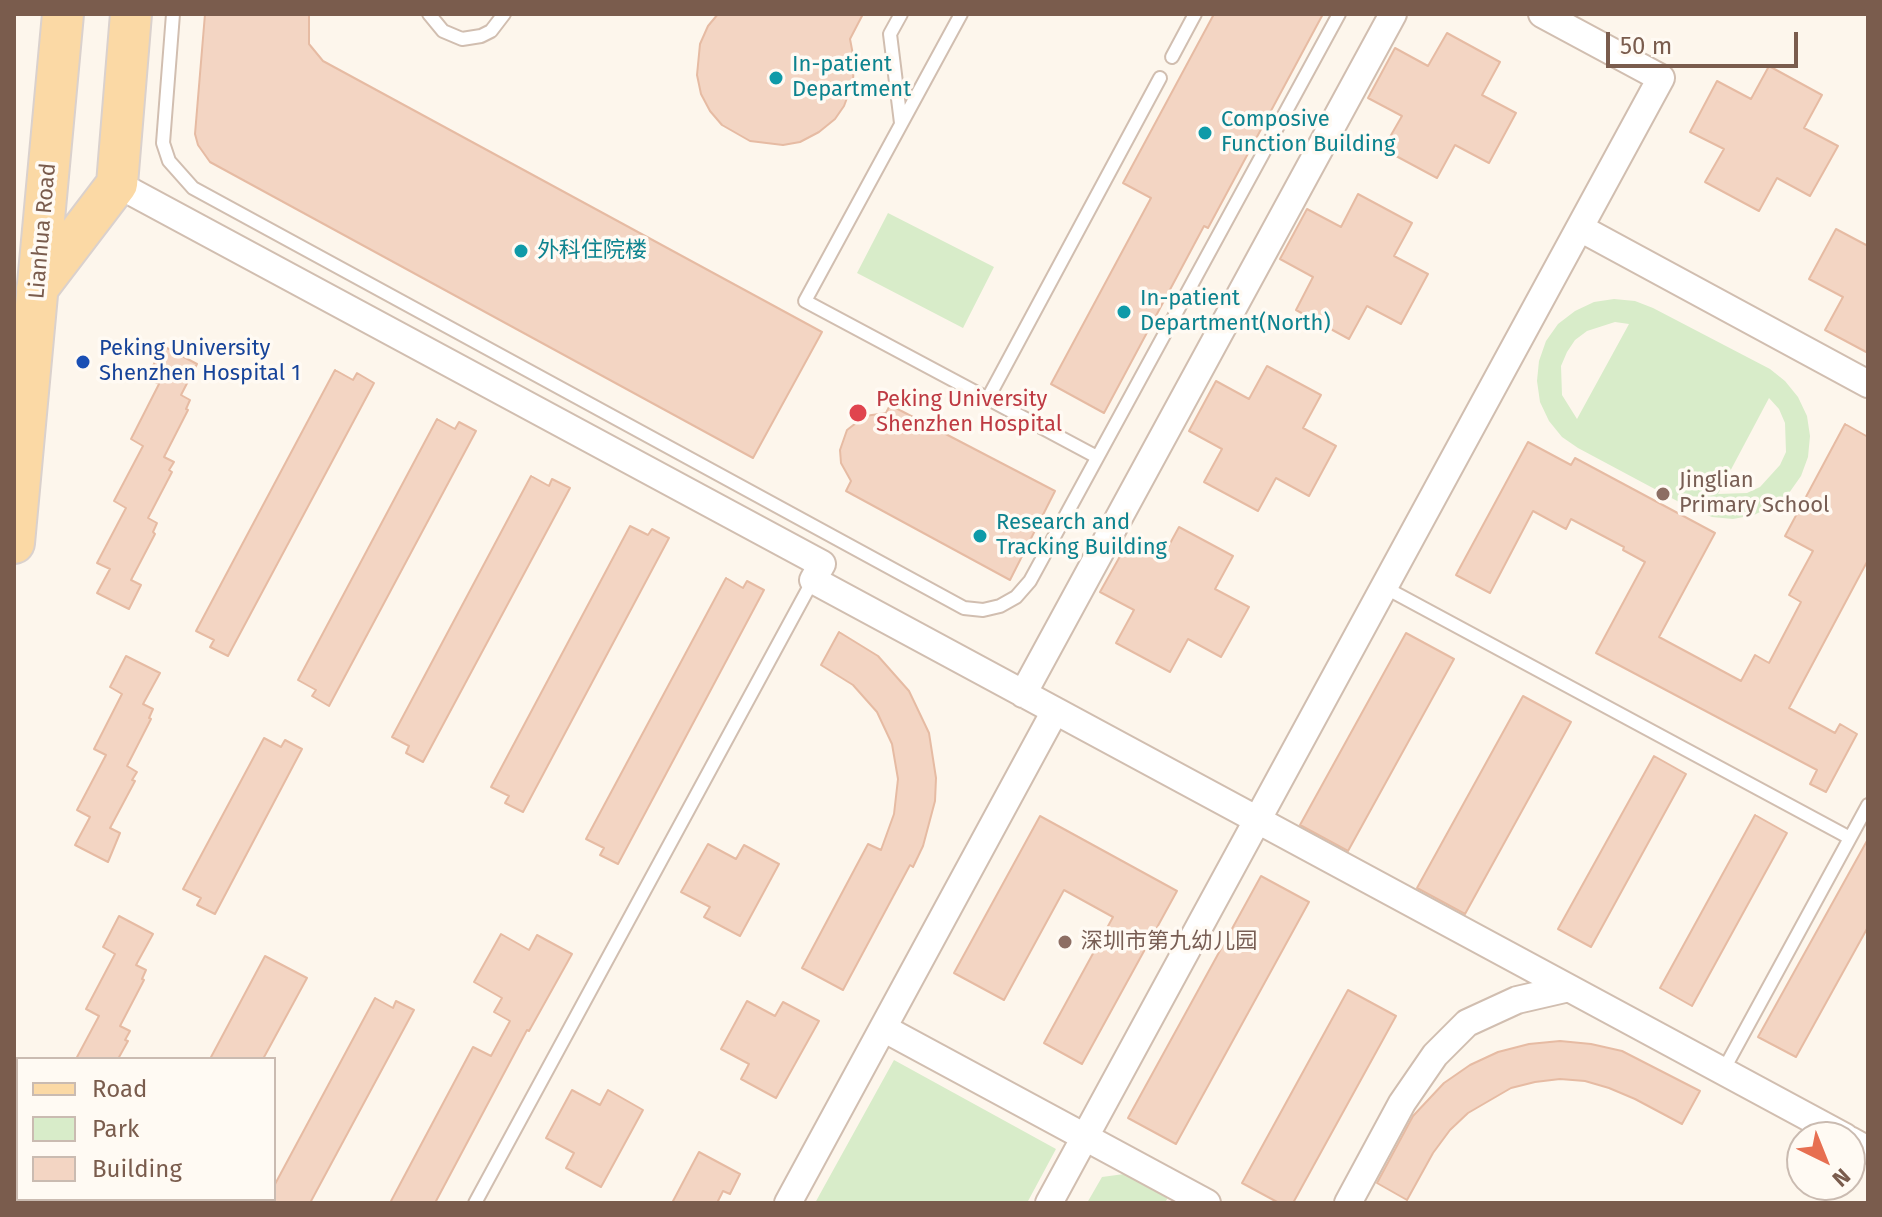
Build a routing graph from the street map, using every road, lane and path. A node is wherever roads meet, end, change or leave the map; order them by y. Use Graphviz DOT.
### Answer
graph roads {
  1 [pos="63,14"];
  2 [pos="131,14"];
  3 [pos="173,14"];
  4 [pos="429,14"];
  5 [pos="504,14"];
  6 [pos="901,14"];
  7 [pos="961,14"];
  8 [pos="1339,14"];
  9 [pos="1393,14"];
  10 [pos="1542,14"];
  11 [pos="1190,16"];
  12 [pos="1172,57"];
  13 [pos="1160,78"];
  14 [pos="901,124"];
  15 [pos="117,184"];
  16 [pos="1580,228"];
  17 [pos="37,289"];
  18 [pos="1868,384"];
  19 [pos="988,398"];
  20 [pos="1097,457"];
  21 [pos="14,543"];
  22 [pos="813,580"];
  23 [pos="1384,587"];
  24 [pos="1023,694"];
  25 [pos="1055,711"];
  26 [pos="1868,805"];
  27 [pos="1258,820"];
  28 [pos="1864,822"];
  29 [pos="1850,838"];
  30 [pos="1569,988"];
  31 [pos="883,1028"];
  32 [pos="1723,1071"];
  33 [pos="1815,1121"];
  34 [pos="1085,1137"];
  35 [pos="475,1203"];
  36 [pos="788,1203"];
  37 [pos="1049,1203"];
  38 [pos="1207,1203"];
  39 [pos="1348,1203"];
  1 -- 17 [label="main road, Lianhua Road"];
  2 -- 15 [label="main road"];
  3 -- 20 [label="lane"];
  4 -- 5 [label="lane"];
  6 -- 14 [label="lane"];
  7 -- 14 [label="lane"];
  8 -- 20 [label="lane"];
  9 -- 24 [label="street"];
  10 -- 16 [label="street"];
  11 -- 12 [label="lane"];
  13 -- 19 [label="lane"];
  14 -- 19 [label="lane"];
  15 -- 17 [label="main road"];
  15 -- 22 [label="street"];
  16 -- 18 [label="street"];
  16 -- 23 [label="street"];
  17 -- 21 [label="main road, Lianhua Road"];
  19 -- 20 [label="lane"];
  22 -- 24 [label="street"];
  22 -- 35 [label="lane"];
  23 -- 27 [label="street"];
  23 -- 29 [label="lane"];
  24 -- 25 [label="street"];
  25 -- 27 [label="street"];
  25 -- 31 [label="street"];
  26 -- 28 [label="lane"];
  27 -- 30 [label="street"];
  27 -- 34 [label="street"];
  28 -- 29 [label="lane"];
  29 -- 32 [label="lane"];
  30 -- 32 [label="street"];
  30 -- 39 [label="street"];
  31 -- 34 [label="street"];
  31 -- 36 [label="street"];
  32 -- 33 [label="street"];
  34 -- 37 [label="street"];
  34 -- 38 [label="street"];
}
